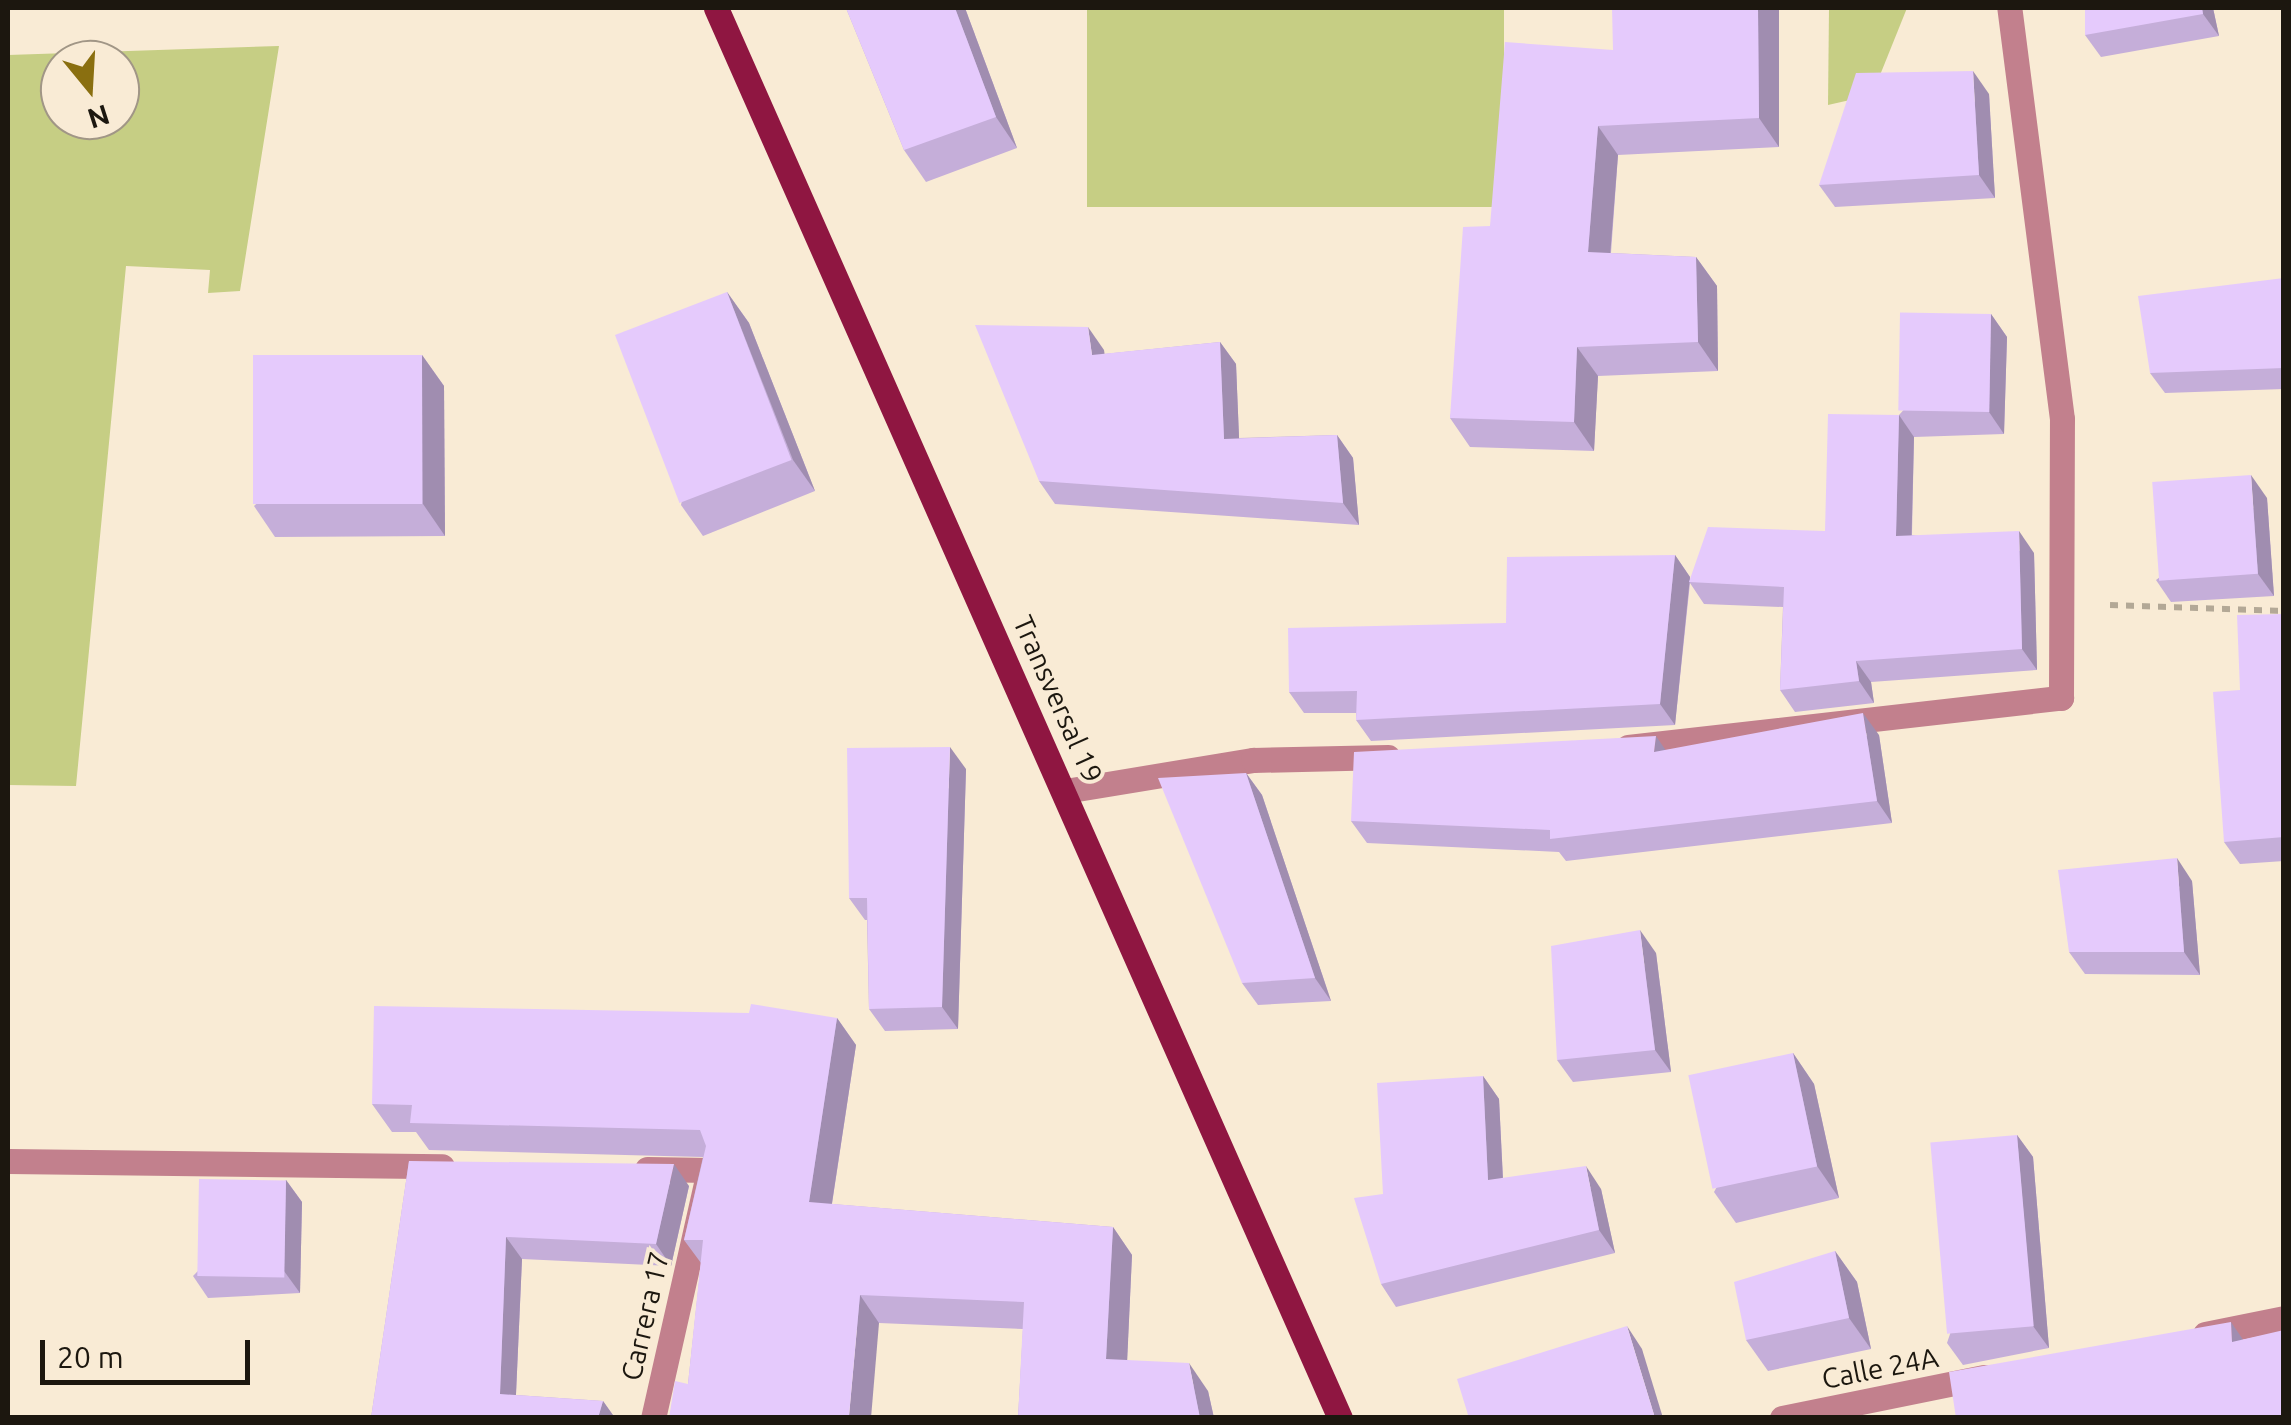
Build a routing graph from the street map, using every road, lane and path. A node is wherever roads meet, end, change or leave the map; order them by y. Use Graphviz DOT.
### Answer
graph roads {
  1 [pos="716,8"];
  2 [pos="2009,8"];
  3 [pos="2068,604"];
  4 [pos="2284,611"];
  5 [pos="1592,750"];
  6 [pos="1412,756"];
  7 [pos="1065,791"];
  8 [pos="8,1161"];
  9 [pos="476,1167"];
  10 [pos="612,1169"];
  11 [pos="2284,1318"];
  12 [pos="2168,1341"];
  13 [pos="2013,1372"];
  14 [pos="653,1418"];
  15 [pos="1340,1418"];
  16 [pos="1782,1418"];
  1 -- 7 [label="main road, Transversal 19"];
  2 -- 3 [label="street"];
  3 -- 4 [label="path"];
  3 -- 5 [label="street"];
  6 -- 7 [label="street"];
  7 -- 15 [label="main road, Transversal 19"];
  8 -- 9 [label="street"];
  10 -- 14 [label="street, Carrera 17"];
  11 -- 12 [label="street"];
  13 -- 16 [label="street, Calle 24A"];
}
